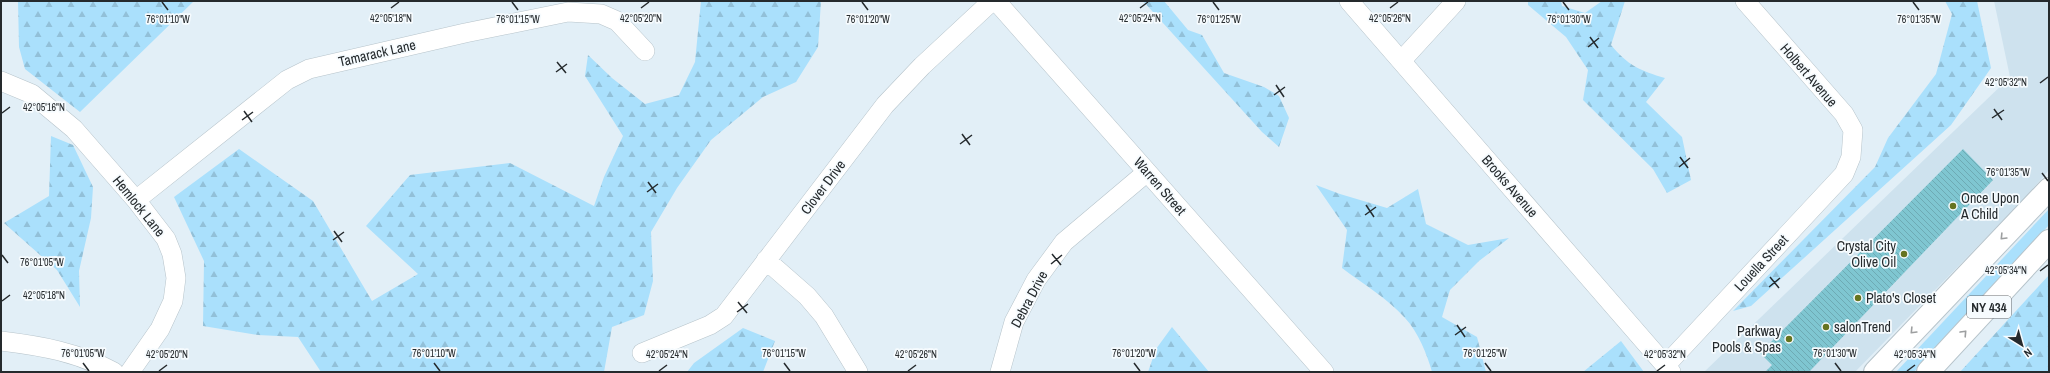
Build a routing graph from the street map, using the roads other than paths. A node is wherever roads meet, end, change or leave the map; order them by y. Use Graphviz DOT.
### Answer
graph roads {
  1 [pos="992,1"];
  2 [pos="996,1"];
  3 [pos="1349,1"];
  4 [pos="1456,1"];
  5 [pos="1745,1"];
  6 [pos="645,51"];
  7 [pos="1402,60"];
  8 [pos="1,81"];
  9 [pos="1851,157"];
  10 [pos="1147,172"];
  11 [pos="2049,189"];
  12 [pos="136,200"];
  13 [pos="2049,241"];
  14 [pos="766,260"];
  15 [pos="1,341"];
  16 [pos="642,353"];
  17 [pos="1668,369"];
  18 [pos="114,372"];
  19 [pos="130,372"];
  20 [pos="858,372"];
  21 [pos="1000,372"];
  22 [pos="1324,372"];
  23 [pos="1875,372"];
  24 [pos="1928,372"];
  1 -- 14 [label="street, Clover Drive"];
  2 -- 10 [label="street, Warren Street"];
  3 -- 7 [label="street, Brooks Avenue"];
  4 -- 7 [label="street"];
  5 -- 9 [label="street, Holbert Avenue"];
  6 -- 12 [label="street, Tamarack Lane"];
  7 -- 17 [label="street, Brooks Avenue"];
  8 -- 12 [label="street, Hemlock Lane"];
  9 -- 17 [label="street, Louella Street"];
  10 -- 21 [label="street, Debra Drive"];
  10 -- 22 [label="street, Warren Street"];
  11 -- 23 [label="main road, NY 434, one-way"];
  12 -- 19 [label="street, Hemlock Lane"];
  24 -- 13 [label="main road, NY 434, one-way"];
  14 -- 16 [label="street, Clover Drive"];
  14 -- 20 [label="street"];
  15 -- 18 [label="street"];
}
